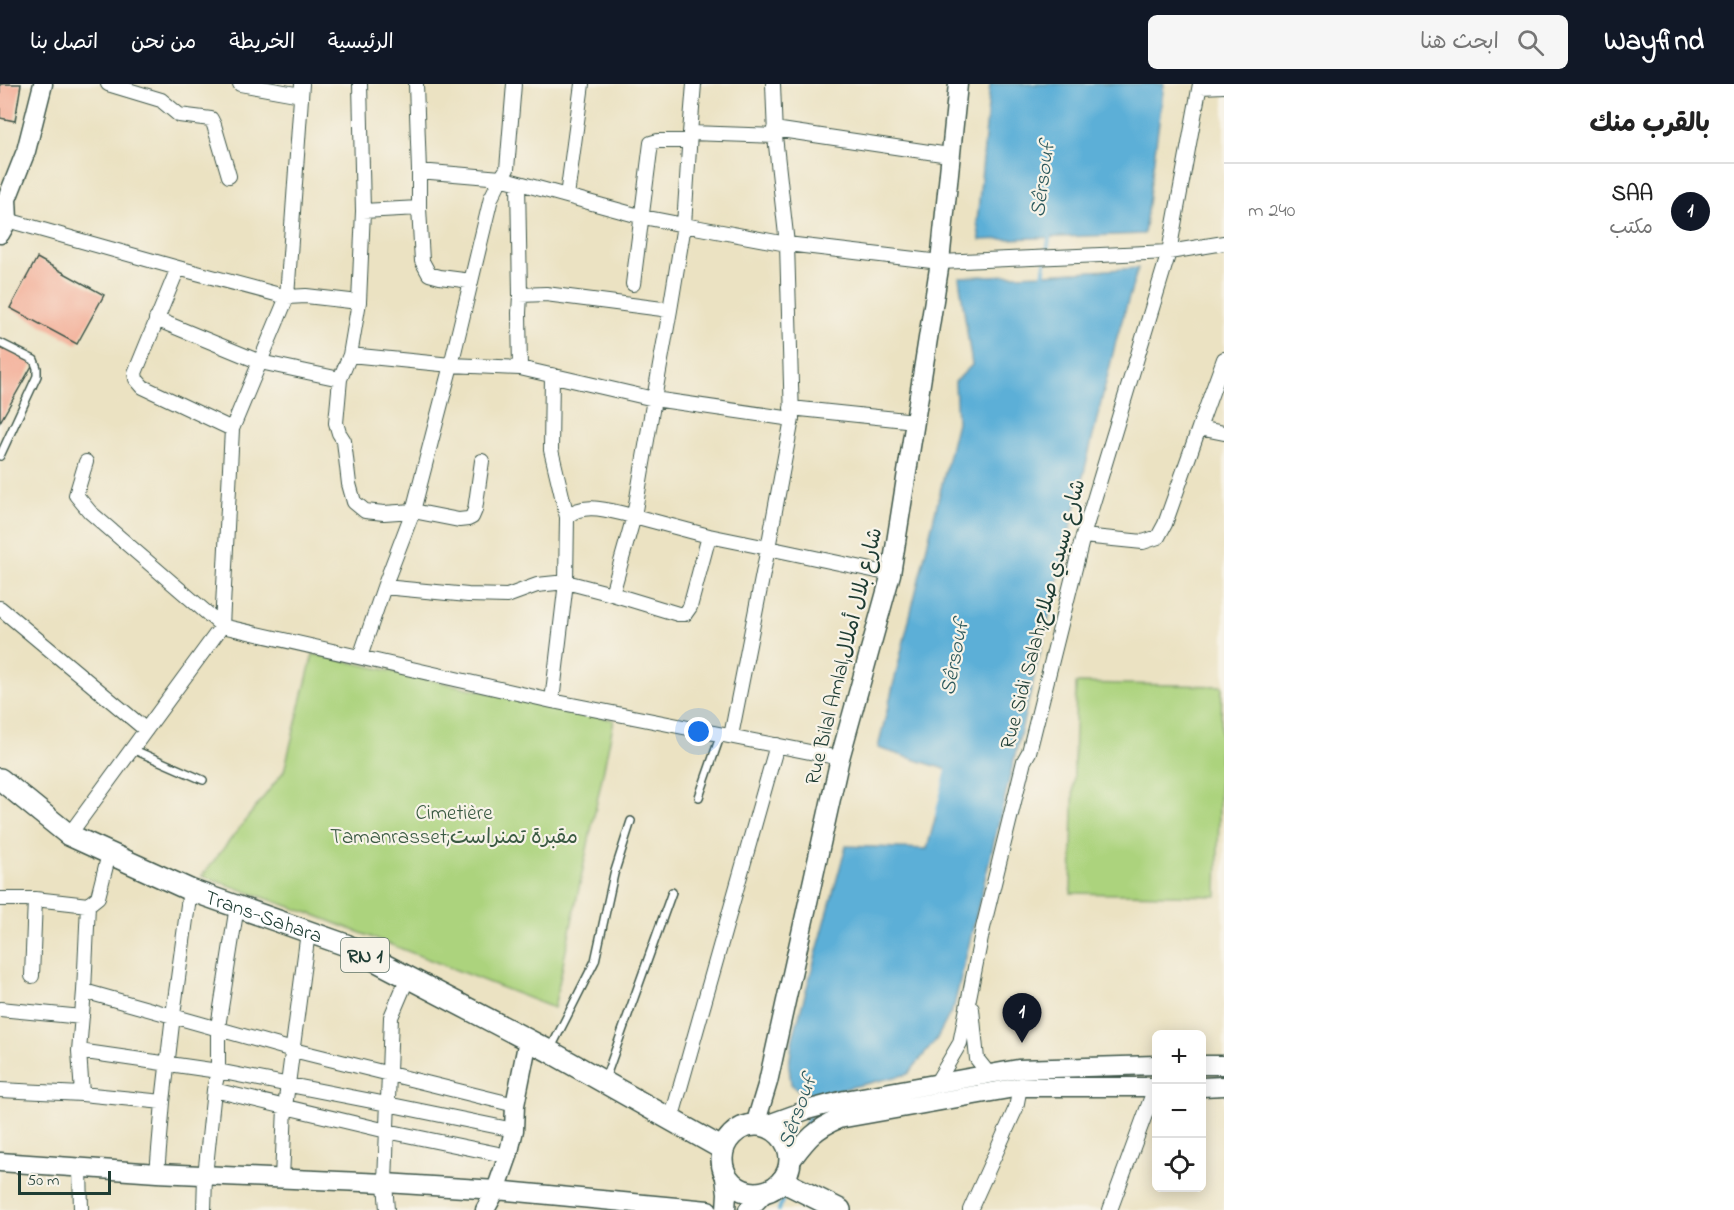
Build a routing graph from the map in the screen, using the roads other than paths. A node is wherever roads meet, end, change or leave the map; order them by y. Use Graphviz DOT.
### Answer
graph roads {
  1 [pos="43,84"];
  2 [pos="108,84"];
  3 [pos="240,84"];
  4 [pos="360,84"];
  5 [pos="416,84"];
  6 [pos="514,84"];
  7 [pos="582,84"];
  8 [pos="694,84"];
  9 [pos="774,84"];
  10 [pos="958,84"];
  11 [pos="1200,86"];
  12 [pos="1224,86"];
  13 [pos="301,89"];
  14 [pos="775,133"];
  15 [pos="689,137"];
  16 [pos="949,155"];
  17 [pos="419,171"];
  18 [pos="229,176"];
  19 [pos="501,178"];
  20 [pos="518,183"];
  21 [pos="567,196"];
  22 [pos="418,208"];
  23 [pos="363,211"];
  24 [pos="2,212"];
  25 [pos="642,217"];
  26 [pos="684,225"];
  27 [pos="1224,243"];
  28 [pos="787,244"];
  29 [pos="1170,252"];
  30 [pos="940,262"];
  31 [pos="178,268"];
  32 [pos="471,280"];
  33 [pos="633,284"];
  34 [pos="520,295"];
  35 [pos="287,297"];
  36 [pos="359,302"];
  37 [pos="670,310"];
  38 [pos="156,319"];
  39 [pos="0,343"];
  40 [pos="350,355"];
  41 [pos="1224,359"];
  42 [pos="260,362"];
  43 [pos="451,365"];
  44 [pos="520,369"];
  45 [pos="552,375"];
  46 [pos="340,379"];
  47 [pos="654,399"];
  48 [pos="791,413"];
  49 [pos="915,421"];
  50 [pos="1199,428"];
  51 [pos="232,429"];
  52 [pos="1224,433"];
  53 [pos="0,456"];
  54 [pos="482,461"];
  55 [pos="87,462"];
  56 [pos="413,511"];
  57 [pos="634,516"];
  58 [pos="567,517"];
  59 [pos="710,536"];
  60 [pos="1083,536"];
  61 [pos="768,548"];
  62 [pos="891,574"];
  63 [pos="566,582"];
  64 [pos="384,587"];
  65 [pos="612,594"];
  66 [pos="0,608"];
  67 [pos="222,626"];
  68 [pos="360,657"];
  69 [pos="552,700"];
  70 [pos="146,730"];
  71 [pos="726,735"];
  72 [pos="777,745"];
  73 [pos="132,749"];
  74 [pos="840,758"];
  75 [pos="203,780"];
  76 [pos="1,782"];
  77 [pos="699,797"];
  78 [pos="631,821"];
  79 [pos="69,835"];
  80 [pos="109,854"];
  81 [pos="190,890"];
  82 [pos="672,892"];
  83 [pos="0,899"];
  84 [pos="35,900"];
  85 [pos="88,905"];
  86 [pos="237,906"];
  87 [pos="308,932"];
  88 [pos="32,976"];
  89 [pos="408,977"];
  90 [pos="84,990"];
  91 [pos="970,992"];
  92 [pos="0,1009"];
  93 [pos="173,1015"];
  94 [pos="82,1017"];
  95 [pos="218,1027"];
  96 [pos="528,1040"];
  97 [pos="293,1050"];
  98 [pos="79,1051"];
  99 [pos="549,1051"];
  100 [pos="168,1064"];
  101 [pos="1152,1065"];
  102 [pos="1206,1065"];
  103 [pos="1224,1065"];
  104 [pos="218,1071"];
  105 [pos="388,1074"];
  106 [pos="989,1074"];
  107 [pos="604,1082"];
  108 [pos="937,1082"];
  109 [pos="288,1084"];
  110 [pos="1152,1086"];
  111 [pos="1206,1086"];
  112 [pos="1224,1086"];
  113 [pos="1020,1087"];
  114 [pos="0,1090"];
  115 [pos="214,1090"];
  116 [pos="82,1094"];
  117 [pos="1152,1097"];
  118 [pos="163,1102"];
  119 [pos="387,1104"];
  120 [pos="515,1105"];
  121 [pos="285,1107"];
  122 [pos="671,1120"];
  123 [pos="759,1126"];
  124 [pos="514,1130"];
  125 [pos="387,1131"];
  126 [pos="508,1156"];
  127 [pos="724,1160"];
  128 [pos="0,1162"];
  129 [pos="80,1168"];
  130 [pos="157,1173"];
  131 [pos="204,1176"];
  132 [pos="779,1178"];
  133 [pos="282,1179"];
  134 [pos="385,1183"];
  135 [pos="496,1190"];
  136 [pos="81,1210"];
  137 [pos="204,1210"];
  138 [pos="387,1210"];
  139 [pos="485,1210"];
  140 [pos="708,1210"];
  141 [pos="726,1210"];
  142 [pos="748,1210"];
  143 [pos="840,1210"];
  144 [pos="970,1210"];
  145 [pos="1110,1210"];
  1 -- 24 [label="street"];
  2 -- 18 [label="street"];
  3 -- 13 [label="street"];
  4 -- 23 [label="street"];
  5 -- 17 [label="street"];
  6 -- 19 [label="street"];
  7 -- 21 [label="street"];
  8 -- 15 [label="street"];
  9 -- 14 [label="street"];
  10 -- 16 [label="street, Rue Bilal Amlal,شارع بلال أملال"];
  11 -- 12 [label="street"];
  11 -- 29 [label="street, Rue Sidi Salah;شارع سيدي صلاح"];
  13 -- 35 [label="street"];
  14 -- 15 [label="street"];
  14 -- 16 [label="street"];
  14 -- 28 [label="street"];
  15 -- 25 [label="street"];
  15 -- 26 [label="street"];
  16 -- 30 [label="street, Rue Bilal Amlal,شارع بلال أملال"];
  17 -- 19 [label="street"];
  17 -- 22 [label="street"];
  19 -- 20 [label="street"];
  19 -- 32 [label="street"];
  20 -- 21 [label="street"];
  20 -- 34 [label="street"];
  21 -- 25 [label="street"];
  22 -- 23 [label="street"];
  22 -- 32 [label="street"];
  23 -- 36 [label="street"];
  24 -- 31 [label="street"];
  25 -- 26 [label="street"];
  25 -- 33 [label="street"];
  26 -- 28 [label="street"];
  26 -- 37 [label="street"];
  27 -- 29 [label="street"];
  28 -- 30 [label="street"];
  28 -- 48 [label="street"];
  29 -- 30 [label="street"];
  29 -- 60 [label="street, Rue Sidi Salah;شارع سيدي صلاح"];
  30 -- 49 [label="street, Rue Bilal Amlal,شارع بلال أملال"];
  31 -- 35 [label="street"];
  31 -- 38 [label="street"];
  32 -- 43 [label="street"];
  34 -- 37 [label="street"];
  34 -- 44 [label="street"];
  35 -- 36 [label="street"];
  35 -- 42 [label="street"];
  36 -- 40 [label="street"];
  37 -- 47 [label="street"];
  38 -- 42 [label="street"];
  38 -- 51 [label="street"];
  39 -- 53 [label="lane"];
  40 -- 43 [label="street"];
  40 -- 46 [label="street"];
  41 -- 50 [label="street"];
  42 -- 46 [label="street"];
  42 -- 51 [label="street"];
  43 -- 44 [label="street"];
  43 -- 56 [label="street"];
  44 -- 45 [label="street"];
  45 -- 47 [label="street"];
  45 -- 58 [label="street"];
  46 -- 56 [label="street"];
  47 -- 48 [label="street"];
  47 -- 57 [label="street"];
  48 -- 49 [label="street"];
  48 -- 61 [label="street"];
  49 -- 62 [label="street, Rue Bilal Amlal,شارع بلال أملال"];
  50 -- 52 [label="street"];
  50 -- 60 [label="street"];
  51 -- 67 [label="street"];
  54 -- 56 [label="street"];
  55 -- 67 [label="street"];
  56 -- 64 [label="street"];
  57 -- 58 [label="street"];
  57 -- 59 [label="street"];
  57 -- 65 [label="street"];
  58 -- 63 [label="street"];
  59 -- 61 [label="street"];
  59 -- 65 [label="street"];
  60 -- 91 [label="street, Rue Sidi Salah;شارع سيدي صلاح"];
  61 -- 62 [label="street"];
  61 -- 71 [label="street"];
  62 -- 74 [label="street, Rue Bilal Amlal,شارع بلال أملال"];
  63 -- 64 [label="street"];
  63 -- 65 [label="street"];
  63 -- 69 [label="street"];
  64 -- 68 [label="street"];
  66 -- 70 [label="street"];
  67 -- 68 [label="street"];
  67 -- 70 [label="street"];
  68 -- 69 [label="street"];
  69 -- 71 [label="street"];
  70 -- 73 [label="street"];
  71 -- 72 [label="street"];
  71 -- 77 [label="lane"];
  72 -- 74 [label="street"];
  72 -- 122 [label="street"];
  73 -- 75 [label="lane"];
  73 -- 79 [label="street"];
  74 -- 123 [label="street, Rue Bilal Amlal,شارع بلال أملال"];
  76 -- 79 [label="main road, Trans-Sahara / RN 1"];
  78 -- 99 [label="lane"];
  79 -- 80 [label="main road, Trans-Sahara / RN 1"];
  80 -- 81 [label="main road, Trans-Sahara / RN 1"];
  80 -- 85 [label="street"];
  81 -- 86 [label="main road, Trans-Sahara / RN 1"];
  81 -- 93 [label="street"];
  82 -- 107 [label="lane"];
  83 -- 84 [label="street"];
  84 -- 85 [label="street"];
  84 -- 88 [label="street"];
  85 -- 90 [label="street"];
  86 -- 87 [label="main road, Trans-Sahara / RN 1"];
  86 -- 95 [label="street"];
  87 -- 89 [label="main road, Trans-Sahara / RN 1"];
  87 -- 97 [label="street"];
  89 -- 96 [label="main road, Trans-Sahara / RN 1"];
  89 -- 105 [label="street"];
  90 -- 93 [label="street"];
  90 -- 94 [label="street"];
  91 -- 106 [label="street, Rue Sidi Salah;شارع سيدي صلاح"];
  91 -- 108 [label="street, Rue Sidi Salah;شارع سيدي صلاح"];
  92 -- 94 [label="street"];
  93 -- 95 [label="street"];
  93 -- 100 [label="street"];
  94 -- 98 [label="street"];
  95 -- 97 [label="street"];
  95 -- 104 [label="street"];
  96 -- 99 [label="main road, Trans-Sahara / RN 1"];
  96 -- 120 [label="street"];
  97 -- 105 [label="street"];
  97 -- 109 [label="street"];
  98 -- 100 [label="street"];
  98 -- 116 [label="street"];
  99 -- 107 [label="main road, Trans-Sahara / RN 1"];
  100 -- 104 [label="street"];
  100 -- 118 [label="street"];
  101 -- 106 [label="street"];
  102 -- 103 [label="street"];
  104 -- 109 [label="street"];
  104 -- 115 [label="street"];
  105 -- 119 [label="street"];
  105 -- 120 [label="street"];
  106 -- 108 [label="street"];
  107 -- 122 [label="main road, Trans-Sahara / RN 1"];
  108 -- 123 [label="street"];
  109 -- 119 [label="street"];
  109 -- 121 [label="street"];
  110 -- 113 [label="street"];
  111 -- 112 [label="street"];
  113 -- 132 [label="street"];
  113 -- 144 [label="street"];
  114 -- 116 [label="street"];
  115 -- 121 [label="street"];
  115 -- 131 [label="street"];
  116 -- 118 [label="street"];
  117 -- 145 [label="street"];
  118 -- 130 [label="street"];
  119 -- 124 [label="street"];
  119 -- 125 [label="street"];
  120 -- 124 [label="street"];
  121 -- 125 [label="street"];
  121 -- 133 [label="street"];
  122 -- 127 [label="main road, Trans-Sahara / RN 1"];
  123 -- 127 [label="main road"];
  123 -- 132 [label="main road"];
  124 -- 126 [label="street"];
  125 -- 126 [label="street"];
  125 -- 134 [label="street"];
  126 -- 135 [label="street"];
  127 -- 132 [label="main road"];
  127 -- 141 [label="street"];
  128 -- 129 [label="street"];
  129 -- 130 [label="street"];
  129 -- 136 [label="street"];
  130 -- 131 [label="street"];
  131 -- 133 [label="street"];
  131 -- 137 [label="street"];
  132 -- 142 [label="street"];
  132 -- 143 [label="main road"];
  133 -- 134 [label="street"];
  134 -- 135 [label="street"];
  134 -- 138 [label="street"];
  135 -- 139 [label="street"];
  135 -- 140 [label="street"];
}
